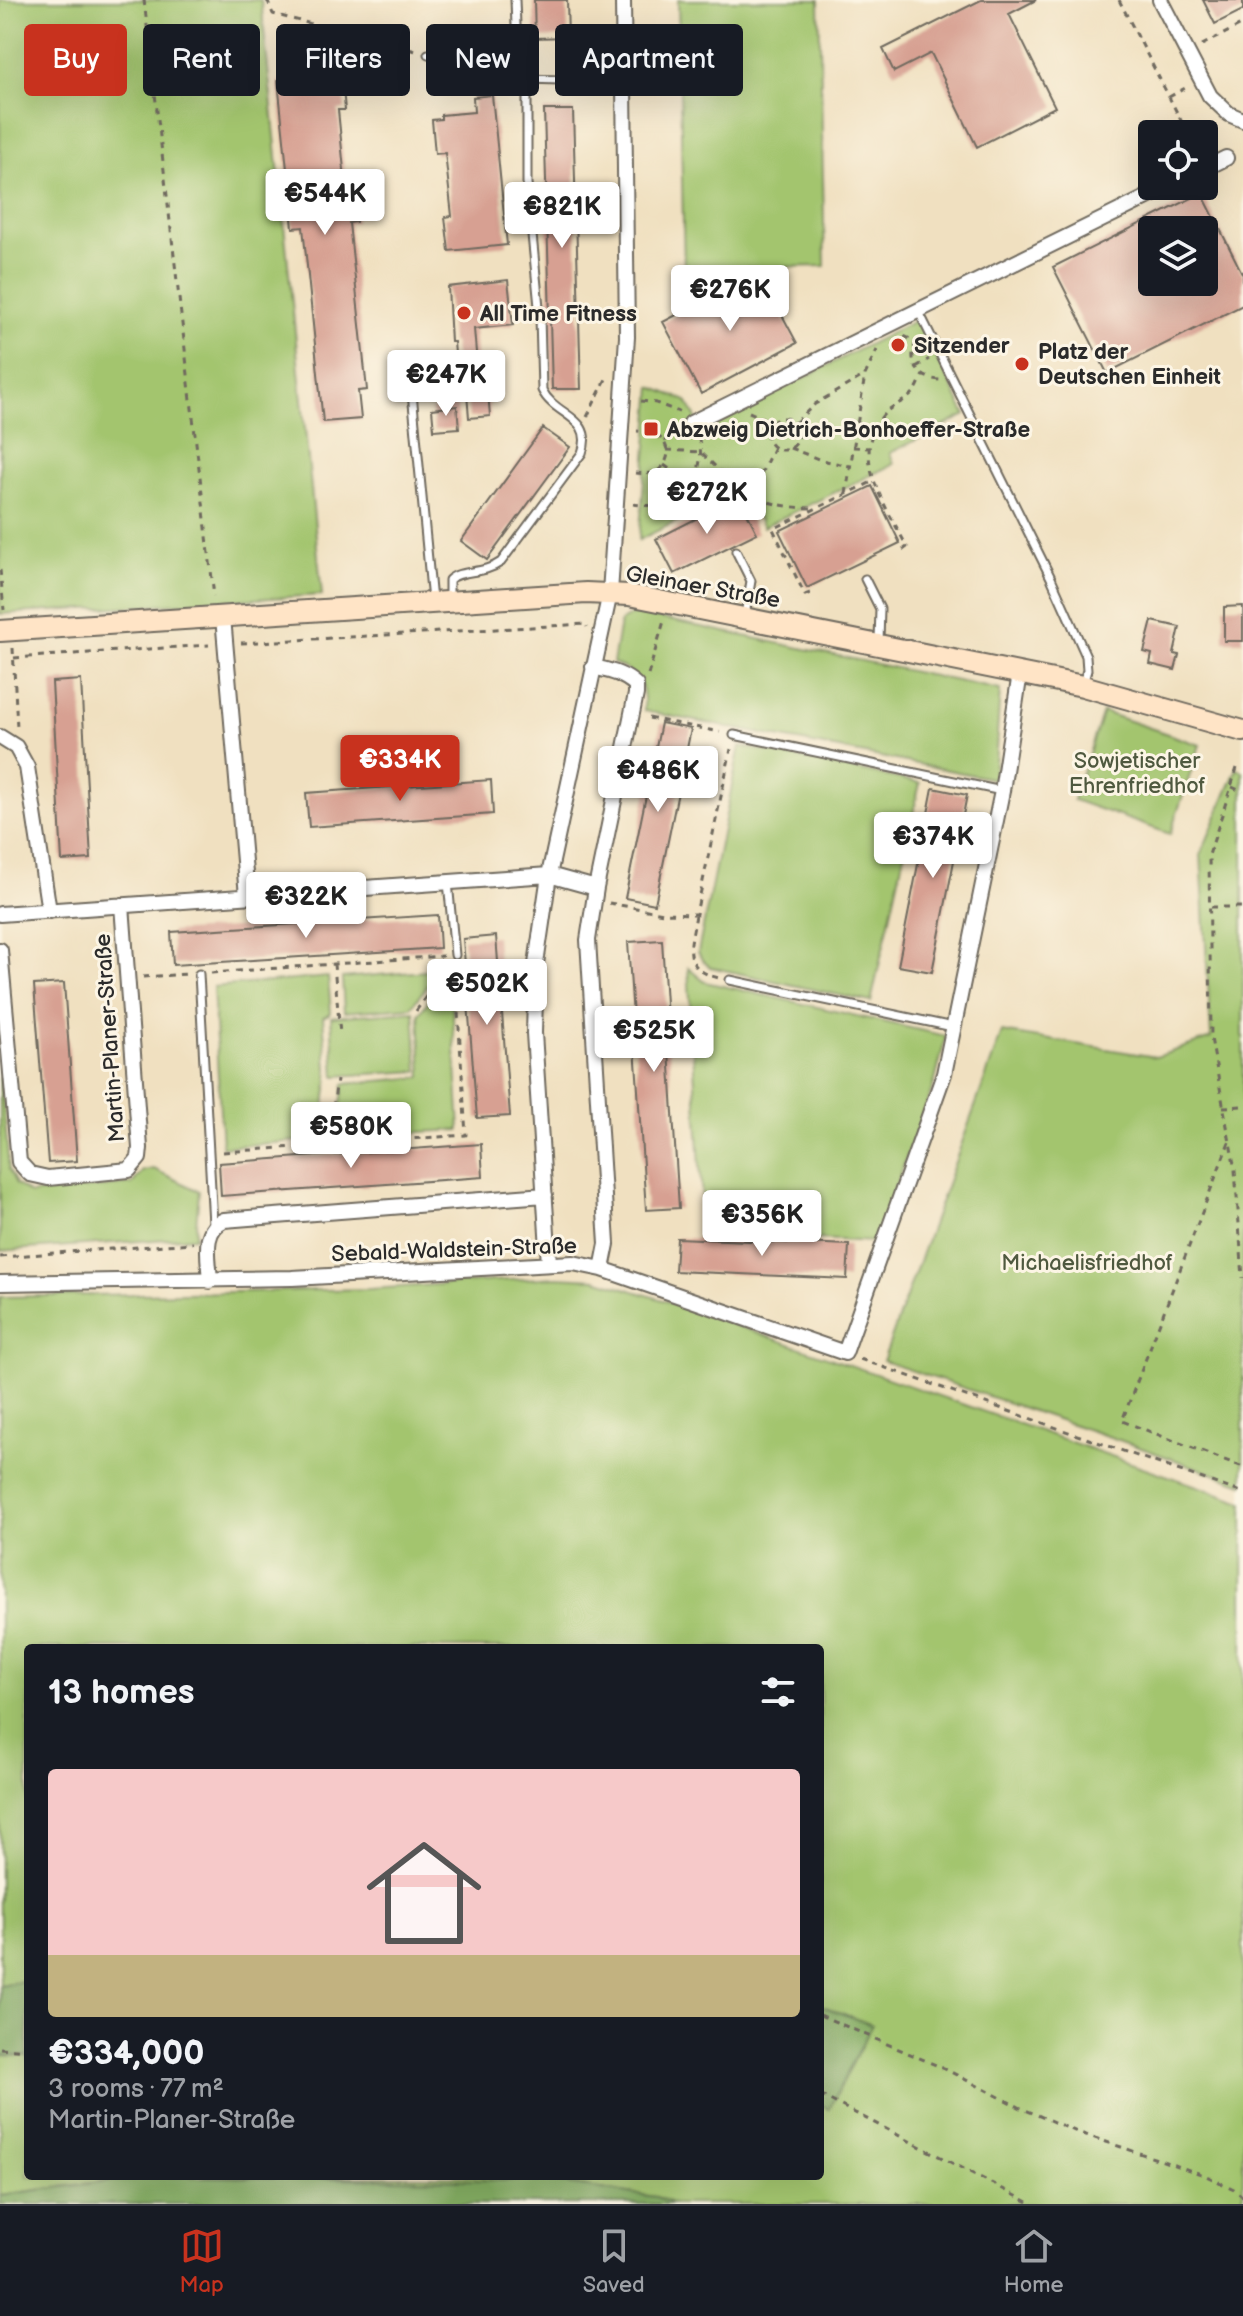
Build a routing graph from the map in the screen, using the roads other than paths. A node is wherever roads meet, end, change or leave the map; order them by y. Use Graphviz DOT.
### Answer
graph roads {
  1 [pos="515,0"];
  2 [pos="623,0"];
  3 [pos="1160,0"];
  4 [pos="516,24"];
  5 [pos="624,24"];
  6 [pos="527,96"];
  7 [pos="626,96"];
  8 [pos="1243,120"];
  9 [pos="1226,158"];
  10 [pos="1218,162"];
  11 [pos="1142,200"];
  12 [pos="919,312"];
  13 [pos="412,393"];
  14 [pos="691,423"];
  15 [pos="736,551"];
  16 [pos="865,579"];
  17 [pos="610,593"];
  18 [pos="441,603"];
  19 [pos="223,617"];
  20 [pos="745,617"];
  21 [pos="6,630"];
  22 [pos="879,644"];
  23 [pos="593,667"];
  24 [pos="1020,673"];
  25 [pos="1083,686"];
  26 [pos="1243,731"];
  27 [pos="734,735"];
  28 [pos="5,740"];
  29 [pos="1002,791"];
  30 [pos="549,875"];
  31 [pos="448,882"];
  32 [pos="595,894"];
  33 [pos="247,896"];
  34 [pos="122,905"];
  35 [pos="49,911"];
  36 [pos="0,914"];
  37 [pos="0,950"];
  38 [pos="455,955"];
  39 [pos="199,974"];
  40 [pos="730,980"];
  41 [pos="955,1027"];
  42 [pos="545,1195"];
  43 [pos="213,1224"];
  44 [pos="549,1264"];
  45 [pos="602,1269"];
  46 [pos="210,1281"];
  47 [pos="0,1283"];
  1 -- 4 [label="lane"];
  2 -- 5 [label="street"];
  3 -- 8 [label="street"];
  6 -- 18 [label="lane"];
  7 -- 17 [label="street"];
  9 -- 10 [label="street"];
  11 -- 12 [label="street"];
  12 -- 14 [label="street"];
  12 -- 25 [label="lane"];
  13 -- 18 [label="lane"];
  15 -- 20 [label="lane"];
  16 -- 22 [label="lane"];
  17 -- 18 [label="street, Gleinaer Straße"];
  17 -- 20 [label="street, Gleinaer Straße"];
  17 -- 23 [label="street"];
  18 -- 19 [label="street, Gleinaer Straße"];
  19 -- 21 [label="street, Gleinaer Straße"];
  19 -- 33 [label="street"];
  20 -- 22 [label="street, Gleinaer Straße"];
  22 -- 24 [label="street, Gleinaer Straße"];
  23 -- 30 [label="street"];
  23 -- 32 [label="street"];
  24 -- 25 [label="street, Gleinaer Straße"];
  24 -- 29 [label="street"];
  25 -- 26 [label="street, Gleinaer Straße"];
  27 -- 29 [label="lane"];
  28 -- 35 [label="street"];
  29 -- 41 [label="street"];
  30 -- 31 [label="street, Martin-Planer-Straße"];
  30 -- 32 [label="street, Martin-Planer-Straße"];
  30 -- 42 [label="street"];
  31 -- 33 [label="street, Martin-Planer-Straße"];
  31 -- 38 [label="lane"];
  32 -- 45 [label="street"];
  33 -- 34 [label="street, Martin-Planer-Straße"];
  34 -- 35 [label="street, Martin-Planer-Straße"];
  34 -- 37 [label="street, Martin-Planer-Straße"];
  35 -- 36 [label="street, Martin-Planer-Straße"];
  39 -- 43 [label="lane"];
  40 -- 41 [label="lane"];
  41 -- 45 [label="street, Sebald-Waldstein-Straße"];
  42 -- 43 [label="street, Sebald-Waldstein-Straße"];
  42 -- 44 [label="street"];
  43 -- 46 [label="street"];
  44 -- 45 [label="street, Sebald-Waldstein-Straße"];
  44 -- 46 [label="street, Sebald-Waldstein-Straße"];
  46 -- 47 [label="street, Sebald-Waldstein-Straße"];
}
